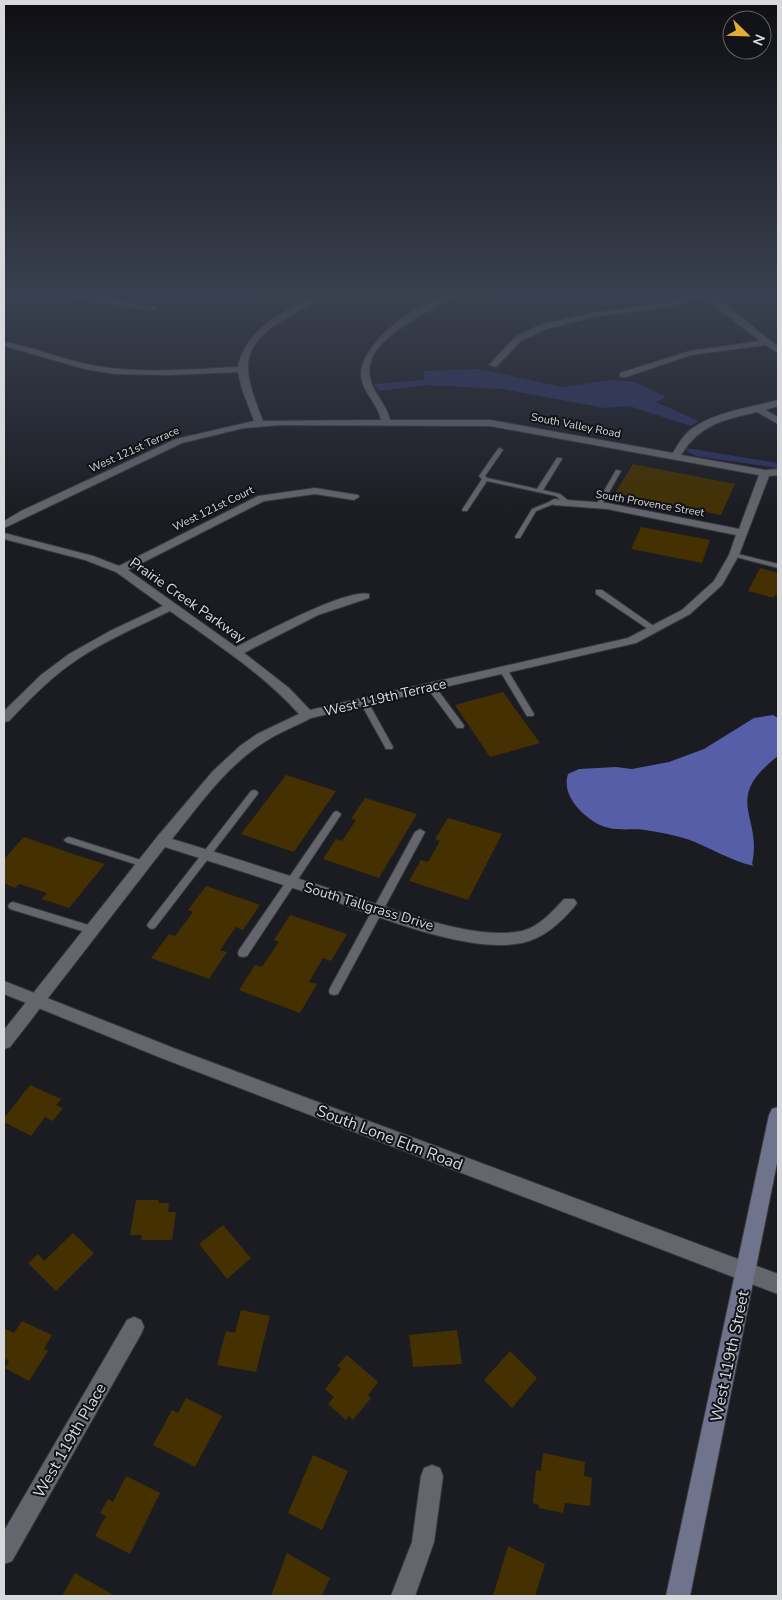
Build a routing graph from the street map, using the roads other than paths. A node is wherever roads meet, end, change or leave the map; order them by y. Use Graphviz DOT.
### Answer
graph roads {
  1 [pos="102,369"];
  2 [pos="242,369"];
  3 [pos="366,369"];
  4 [pos="642,369"];
  5 [pos="623,375"];
  6 [pos="778,403"];
  7 [pos="758,409"];
  8 [pos="386,421"];
  9 [pos="778,421"];
  10 [pos="260,424"];
  11 [pos="500,450"];
  12 [pos="676,456"];
  13 [pos="559,459"];
  14 [pos="618,471"];
  15 [pos="772,472"];
  16 [pos="778,479"];
  17 [pos="485,480"];
  18 [pos="540,491"];
  19 [pos="354,497"];
  20 [pos="554,502"];
  21 [pos="568,503"];
  22 [pos="599,505"];
  23 [pos="465,510"];
  24 [pos="4,525"];
  25 [pos="742,533"];
  26 [pos="4,536"];
  27 [pos="518,536"];
  28 [pos="734,556"];
  29 [pos="778,566"];
  30 [pos="120,570"];
  31 [pos="600,592"];
  32 [pos="365,596"];
  33 [pos="172,606"];
  34 [pos="654,629"];
  35 [pos="236,652"];
  36 [pos="504,671"];
  37 [pos="431,687"];
  38 [pos="364,702"];
  39 [pos="530,714"];
  40 [pos="307,715"];
  41 [pos="4,718"];
  42 [pos="460,726"];
  43 [pos="389,747"];
  44 [pos="254,793"];
  45 [pos="337,814"];
  46 [pos="420,832"];
  47 [pos="69,840"];
  48 [pos="162,841"];
  49 [pos="205,854"];
  50 [pos="144,864"];
  51 [pos="292,882"];
  52 [pos="569,903"];
  53 [pos="13,906"];
  54 [pos="378,910"];
  55 [pos="152,925"];
  56 [pos="92,930"];
  57 [pos="243,953"];
  58 [pos="4,987"];
  59 [pos="334,991"];
  60 [pos="38,1000"];
  61 [pos="4,1042"];
  62 [pos="778,1115"];
  63 [pos="746,1272"];
  64 [pos="778,1284"];
  65 [pos="134,1327"];
  66 [pos="432,1476"];
  67 [pos="4,1553"];
  68 [pos="403,1596"];
  69 [pos="678,1596"];
  1 -- 2 [label="street"];
  2 -- 10 [label="street"];
  3 -- 8 [label="street"];
  4 -- 5 [label="street"];
  6 -- 7 [label="street"];
  7 -- 9 [label="street"];
  7 -- 12 [label="street"];
  8 -- 10 [label="street, South Valley Road"];
  8 -- 12 [label="street, South Valley Road"];
  10 -- 24 [label="street, West 121st Terrace"];
  11 -- 17 [label="lane"];
  12 -- 15 [label="street, South Valley Road"];
  13 -- 18 [label="lane"];
  14 -- 22 [label="lane"];
  15 -- 16 [label="street, South Valley Road"];
  15 -- 25 [label="street, West 119th Terrace"];
  17 -- 18 [label="lane"];
  17 -- 23 [label="lane"];
  18 -- 21 [label="lane"];
  19 -- 30 [label="street, West 121st Court"];
  20 -- 21 [label="street, South Provence Street"];
  20 -- 27 [label="lane"];
  21 -- 22 [label="street, South Provence Street"];
  22 -- 25 [label="street, South Provence Street"];
  25 -- 28 [label="street, West 119th Terrace"];
  26 -- 30 [label="street, Prairie Creek Parkway"];
  28 -- 29 [label="lane"];
  28 -- 34 [label="street, West 119th Terrace"];
  30 -- 33 [label="street, Prairie Creek Parkway"];
  31 -- 34 [label="lane"];
  32 -- 35 [label="street"];
  33 -- 35 [label="street, Prairie Creek Parkway"];
  33 -- 41 [label="street"];
  34 -- 36 [label="street, West 119th Terrace"];
  35 -- 40 [label="street, Prairie Creek Parkway"];
  36 -- 37 [label="street, West 119th Terrace"];
  36 -- 39 [label="lane"];
  37 -- 38 [label="street, West 119th Terrace"];
  37 -- 42 [label="lane"];
  38 -- 40 [label="street, West 119th Terrace"];
  38 -- 43 [label="lane"];
  40 -- 48 [label="street, West 119th Terrace"];
  44 -- 49 [label="lane"];
  45 -- 51 [label="lane"];
  46 -- 54 [label="lane"];
  47 -- 50 [label="lane"];
  48 -- 49 [label="street, South Tallgrass Drive"];
  48 -- 50 [label="street, West 119th Terrace"];
  49 -- 51 [label="street, South Tallgrass Drive"];
  49 -- 55 [label="lane"];
  50 -- 56 [label="street, West 119th Terrace"];
  51 -- 54 [label="street, South Tallgrass Drive"];
  51 -- 57 [label="lane"];
  52 -- 54 [label="street, South Tallgrass Drive"];
  53 -- 56 [label="lane"];
  54 -- 59 [label="lane"];
  56 -- 60 [label="street, West 119th Terrace"];
  58 -- 60 [label="street, South Lone Elm Road"];
  60 -- 61 [label="street, West 119th Terrace"];
  60 -- 63 [label="street, South Lone Elm Road"];
  62 -- 63 [label="main road, West 119th Street"];
  63 -- 64 [label="street, South Lone Elm Road"];
  63 -- 69 [label="main road, West 119th Street"];
  65 -- 67 [label="street, West 119th Place"];
  66 -- 68 [label="street"];
}
